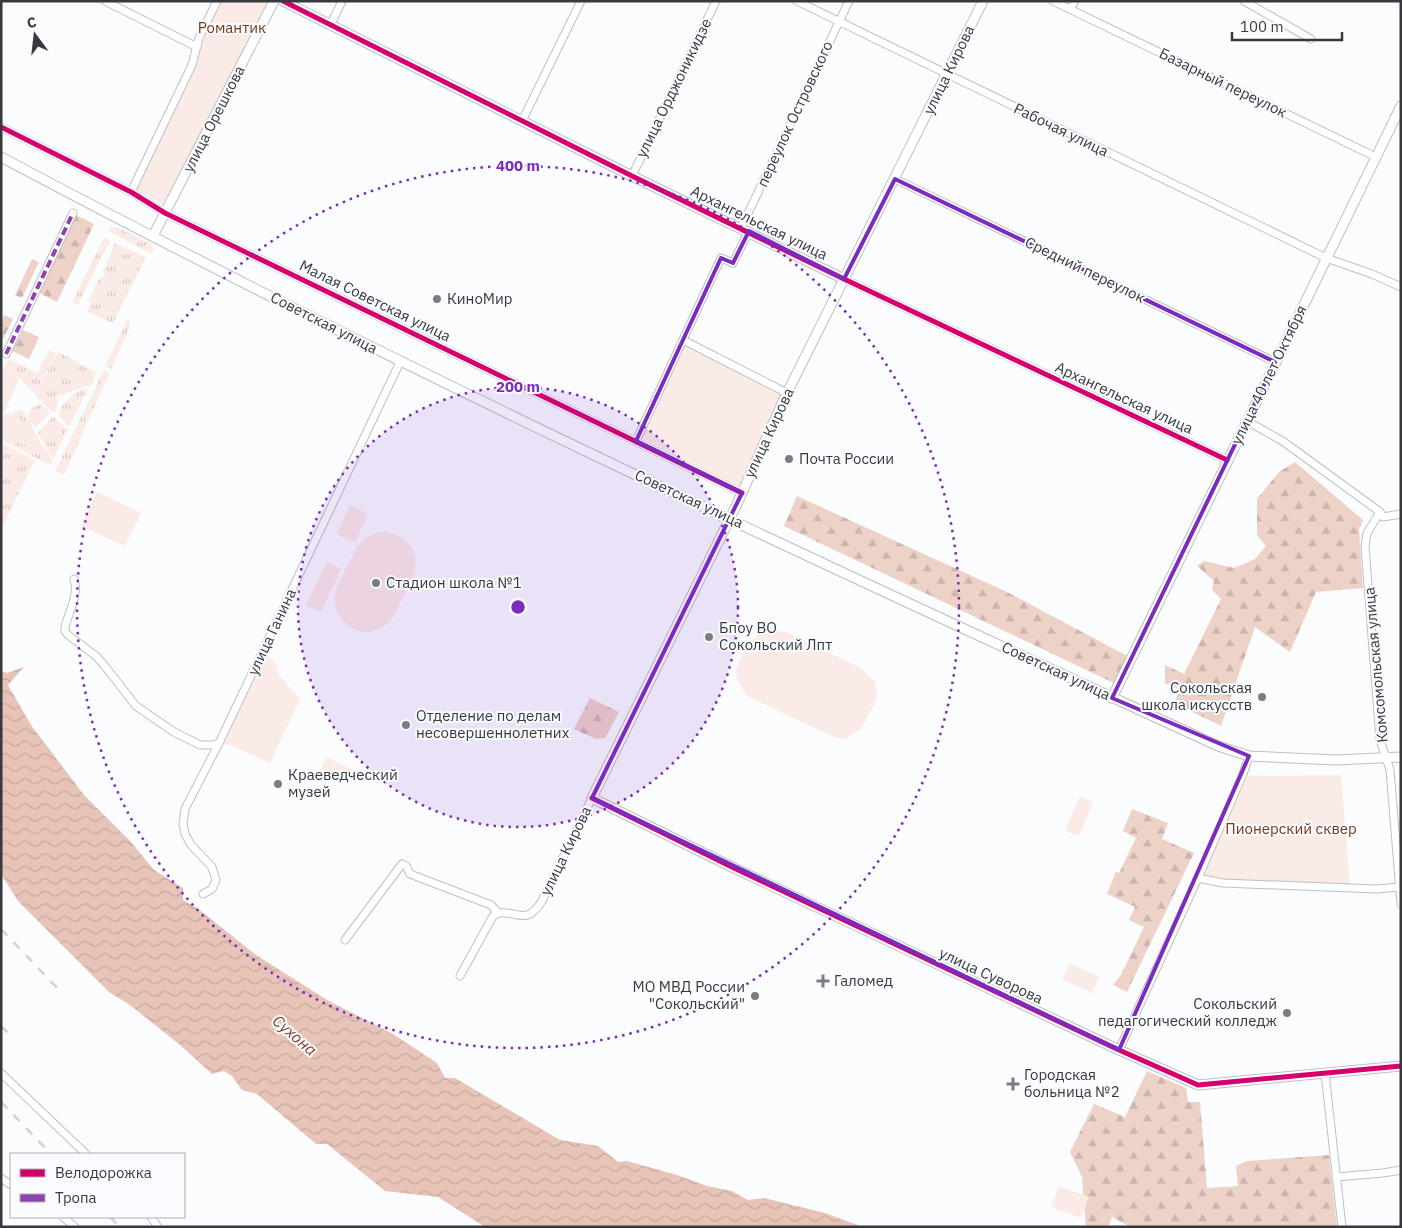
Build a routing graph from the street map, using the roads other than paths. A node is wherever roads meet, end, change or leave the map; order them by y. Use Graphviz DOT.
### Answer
graph roads {
  1 [pos="105,1"];
  2 [pos="217,1"];
  3 [pos="274,1"];
  4 [pos="284,1"];
  5 [pos="342,1"];
  6 [pos="581,1"];
  7 [pos="716,1"];
  8 [pos="797,1"];
  9 [pos="849,1"];
  10 [pos="983,1"];
  11 [pos="1053,1"];
  12 [pos="1075,1"];
  13 [pos="1244,1"];
  14 [pos="1070,10"];
  15 [pos="839,22"];
  16 [pos="330,26"];
  17 [pos="1311,39"];
  18 [pos="196,47"];
  19 [pos="946,74"];
  20 [pos="1401,106"];
  21 [pos="522,120"];
  22 [pos="1,127"];
  23 [pos="1,157"];
  24 [pos="1376,157"];
  25 [pos="632,176"];
  26 [pos="895,179"];
  27 [pos="130,192"];
  28 [pos="73,213"];
  29 [pos="165,213"];
  30 [pos="745,229"];
  31 [pos="153,236"];
  32 [pos="1326,258"];
  33 [pos="844,278"];
  34 [pos="1401,287"];
  35 [pos="683,340"];
  36 [pos="6,354"];
  37 [pos="400,362"];
  38 [pos="1275,362"];
  39 [pos="787,393"];
  40 [pos="1246,421"];
  41 [pos="636,441"];
  42 [pos="1227,460"];
  43 [pos="742,492"];
  44 [pos="1380,512"];
  45 [pos="1401,514"];
  46 [pos="729,519"];
  47 [pos="74,579"];
  48 [pos="1112,698"];
  49 [pos="219,743"];
  50 [pos="1249,756"];
  51 [pos="1401,757"];
  52 [pos="1386,759"];
  53 [pos="592,798"];
  54 [pos="1198,878"];
  55 [pos="1399,887"];
  56 [pos="203,894"];
  57 [pos="1401,904"];
  58 [pos="498,913"];
  59 [pos="345,940"];
  60 [pos="460,976"];
  61 [pos="1119,1050"];
  62 [pos="1401,1066"];
  63 [pos="1,1073"];
  64 [pos="1325,1073"];
  65 [pos="85,1153"];
  66 [pos="1401,1170"];
  67 [pos="1336,1177"];
  68 [pos="64,1218"];
  69 [pos="75,1227"];
  70 [pos="1342,1227"];
  1 -- 18 [label="street"];
  2 -- 18 [label="street"];
  3 -- 29 [label="street, улица Орешкова"];
  4 -- 16 [label="street, Архангельская улица"];
  5 -- 16 [label="street"];
  6 -- 21 [label="street"];
  7 -- 25 [label="street, улица Орджоникидзе"];
  8 -- 15 [label="street, Рабочая улица"];
  9 -- 15 [label="street, переулок Островского"];
  10 -- 19 [label="street, улица Кирова"];
  11 -- 14 [label="street, Базарный переулок"];
  12 -- 14 [label="street"];
  13 -- 17 [label="street"];
  14 -- 24 [label="street, Базарный переулок"];
  15 -- 19 [label="street, Рабочая улица"];
  15 -- 30 [label="street, переулок Островского"];
  16 -- 21 [label="street, Архангельская улица"];
  18 -- 27 [label="street"];
  19 -- 26 [label="street, улица Кирова"];
  19 -- 32 [label="street, Рабочая улица"];
  20 -- 24 [label="street, улица 40 лет Октября"];
  21 -- 25 [label="street, Архангельская улица"];
  22 -- 27 [label="street, Малая Советская улица"];
  23 -- 31 [label="street, Советская улица"];
  24 -- 32 [label="street, улица 40 лет Октября"];
  25 -- 30 [label="street, Архангельская улица"];
  26 -- 33 [label="street, улица Кирова"];
  26 -- 38 [label="street, Средний переулок"];
  27 -- 29 [label="street, Малая Советская улица"];
  28 -- 36 [label="street"];
  29 -- 31 [label="street, улица Орешкова"];
  29 -- 41 [label="street, Малая Советская улица"];
  30 -- 33 [label="street, Архангельская улица"];
  30 -- 35 [label="street, переулок Островского"];
  31 -- 37 [label="street, Советская улица"];
  32 -- 34 [label="street, Рабочая улица"];
  32 -- 38 [label="street, улица 40 лет Октября"];
  33 -- 39 [label="street, улица Кирова"];
  33 -- 42 [label="street, Архангельская улица"];
  35 -- 39 [label="street"];
  35 -- 41 [label="street, переулок Островского"];
  37 -- 46 [label="street, Советская улица"];
  37 -- 49 [label="street, улица Ганина"];
  38 -- 40 [label="street, улица 40 лет Октября"];
  39 -- 43 [label="street, улица Кирова"];
  40 -- 42 [label="street, улица 40 лет Октября"];
  40 -- 44 [label="street"];
  41 -- 43 [label="street, Малая Советская улица"];
  42 -- 48 [label="street, улица 40 лет Октября"];
  43 -- 46 [label="street, улица Кирова"];
  44 -- 45 [label="street"];
  44 -- 52 [label="street, Комсомольская улица"];
  46 -- 48 [label="street, Советская улица"];
  46 -- 53 [label="street, улица Кирова"];
  47 -- 49 [label="street"];
  48 -- 50 [label="street, Советская улица"];
  49 -- 56 [label="street, улица Ганина"];
  50 -- 52 [label="street, Советская улица"];
  50 -- 54 [label="street"];
  51 -- 52 [label="street, Советская улица"];
  52 -- 55 [label="street, Комсомольская улица"];
  53 -- 58 [label="street, улица Кирова"];
  53 -- 61 [label="street, улица Суворова"];
  54 -- 55 [label="street"];
  54 -- 61 [label="street"];
  55 -- 57 [label="street, Комсомольская улица"];
  58 -- 59 [label="street"];
  58 -- 60 [label="street"];
  61 -- 64 [label="street, улица Суворова"];
  62 -- 64 [label="street, улица Суворова"];
  63 -- 65 [label="street"];
  64 -- 67 [label="street"];
  66 -- 67 [label="street"];
  67 -- 70 [label="street"];
  68 -- 69 [label="street"];
}
